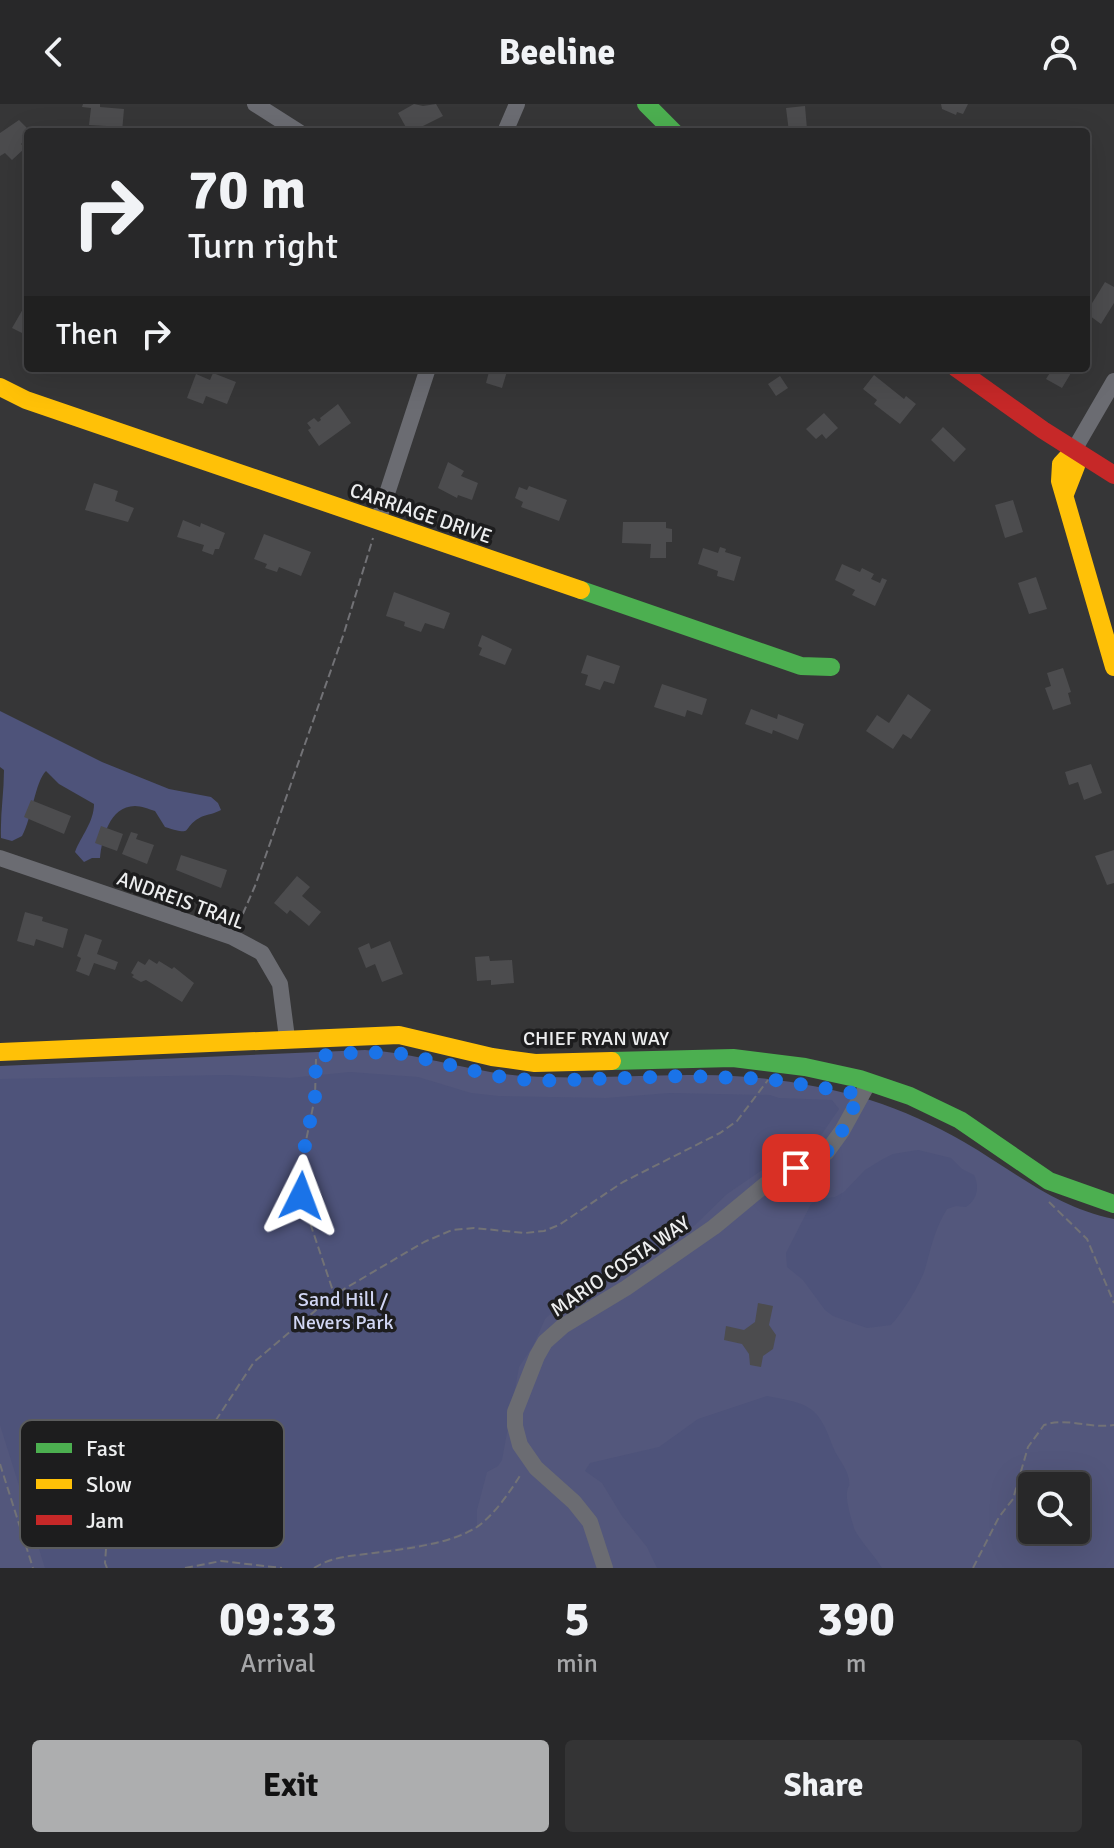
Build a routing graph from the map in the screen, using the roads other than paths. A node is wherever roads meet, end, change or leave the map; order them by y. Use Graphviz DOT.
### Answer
graph roads {
  1 [pos="255,104"];
  2 [pos="517,104"];
  3 [pos="646,104"];
  4 [pos="293,128"];
  5 [pos="507,128"];
  6 [pos="670,128"];
  7 [pos="427,372"];
  8 [pos="962,372"];
  9 [pos="1114,381"];
  10 [pos="0,387"];
  11 [pos="1074,450"];
  12 [pos="1114,475"];
  13 [pos="378,521"];
  14 [pos="831,667"];
  15 [pos="1114,667"];
  16 [pos="0,858"];
  17 [pos="287,1038"];
  18 [pos="0,1052"];
  19 [pos="869,1082"];
  20 [pos="1114,1204"];
  21 [pos="605,1568"];
  1 -- 4 [label="street"];
  2 -- 5 [label="street"];
  3 -- 6 [label="street"];
  7 -- 13 [label="street"];
  8 -- 11 [label="street"];
  9 -- 11 [label="street"];
  10 -- 13 [label="street, CARRIAGE DRIVE"];
  11 -- 12 [label="street"];
  11 -- 15 [label="street"];
  13 -- 14 [label="street, CARRIAGE DRIVE"];
  16 -- 17 [label="street, ANDREIS TRAIL"];
  17 -- 18 [label="street, CHIEF RYAN WAY"];
  17 -- 19 [label="street, CHIEF RYAN WAY"];
  19 -- 20 [label="street, CHIEF RYAN WAY"];
  19 -- 21 [label="street, MARIO COSTA WAY"];
}
